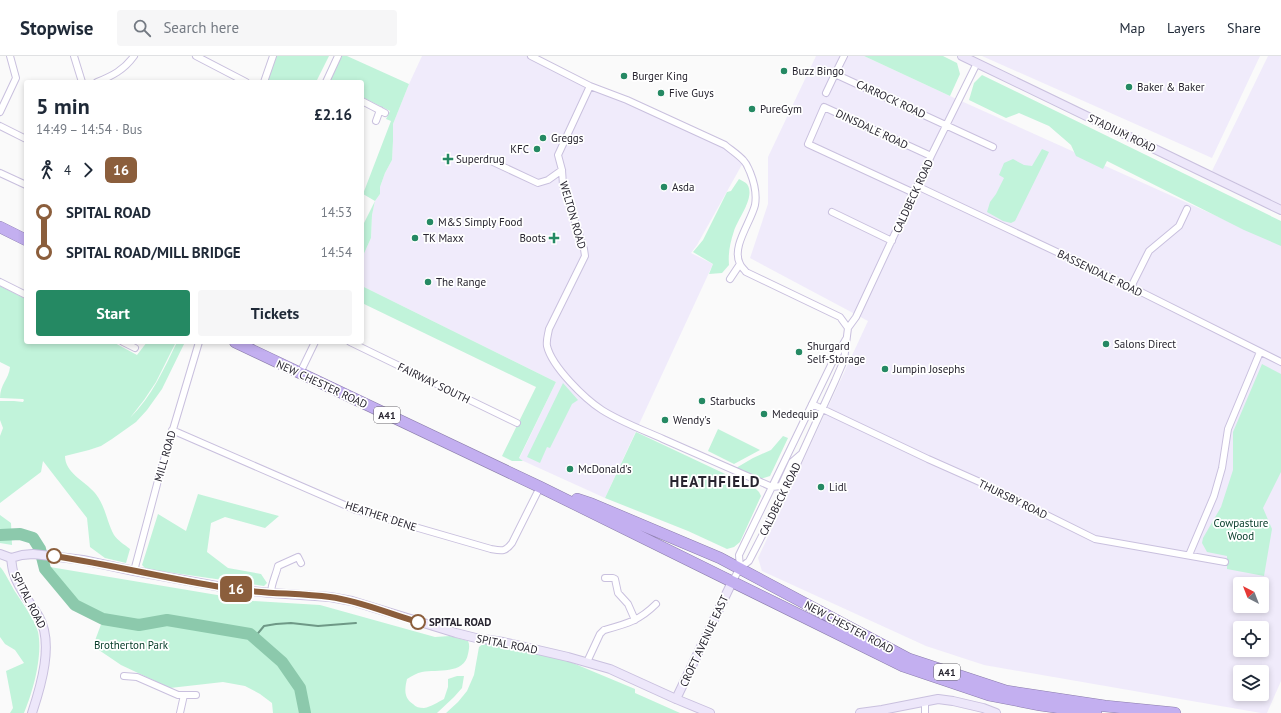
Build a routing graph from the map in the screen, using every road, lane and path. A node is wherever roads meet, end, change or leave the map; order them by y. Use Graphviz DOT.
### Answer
graph roads {
  1 [pos="10,56"];
  2 [pos="74,56"];
  3 [pos="134,56"];
  4 [pos="196,56"];
  5 [pos="273,56"];
  6 [pos="338,56"];
  7 [pos="531,56"];
  8 [pos="844,56"];
  9 [pos="962,56"];
  10 [pos="977,63"];
  11 [pos="835,74"];
  12 [pos="81,80"];
  13 [pos="102,80"];
  14 [pos="242,80"];
  15 [pos="265,80"];
  16 [pos="327,80"];
  17 [pos="590,86"];
  18 [pos="826,93"];
  19 [pos="364,102"];
  20 [pos="0,112"];
  21 [pos="376,121"];
  22 [pos="946,125"];
  23 [pos="0,126"];
  24 [pos="24,138"];
  25 [pos="993,147"];
  26 [pos="931,156"];
  27 [pos="493,162"];
  28 [pos="562,170"];
  29 [pos="0,173"];
  30 [pos="24,185"];
  31 [pos="917,186"];
  32 [pos="914,193"];
  33 [pos="1188,209"];
  34 [pos="1281,210"];
  35 [pos="832,212"];
  36 [pos="0,227"];
  37 [pos="24,239"];
  38 [pos="892,241"];
  39 [pos="740,264"];
  40 [pos="730,279"];
  41 [pos="0,282"];
  42 [pos="1131,287"];
  43 [pos="24,294"];
  44 [pos="848,328"];
  45 [pos="847,337"];
  46 [pos="127,344"];
  47 [pos="198,344"];
  48 [pos="239,344"];
  49 [pos="314,344"];
  50 [pos="354,344"];
  51 [pos="135,348"];
  52 [pos="1260,352"];
  53 [pos="1281,362"];
  54 [pos="300,373"];
  55 [pos="812,404"];
  56 [pos="823,409"];
  57 [pos="517,423"];
  58 [pos="172,430"];
  59 [pos="801,455"];
  60 [pos="772,487"];
  61 [pos="540,488"];
  62 [pos="652,529"];
  63 [pos="0,554"];
  64 [pos="1189,555"];
  65 [pos="11,558"];
  66 [pos="1225,562"];
  67 [pos="301,563"];
  68 [pos="740,568"];
  69 [pos="134,571"];
  70 [pos="605,578"];
  71 [pos="732,582"];
  72 [pos="271,593"];
  73 [pos="656,604"];
  74 [pos="635,620"];
  75 [pos="832,631"];
  76 [pos="587,662"];
  77 [pos="124,676"];
  78 [pos="184,695"];
  79 [pos="196,695"];
  80 [pos="676,699"];
  81 [pos="925,703"];
  82 [pos="1040,709"];
  83 [pos="1061,711"];
  84 [pos="32,713"];
  85 [pos="180,713"];
  86 [pos="709,713"];
  87 [pos="860,713"];
  88 [pos="925,713"];
  89 [pos="996,713"];
  90 [pos="1096,713"];
  91 [pos="1175,713"];
  1 -- 20 [label="street"];
  2 -- 12 [label="street"];
  3 -- 13 [label="street"];
  4 -- 14 [label="street"];
  5 -- 15 [label="street"];
  6 -- 16 [label="street"];
  7 -- 17 [label="street"];
  8 -- 11 [label="street"];
  9 -- 10 [label="main road, STADIUM ROAD"];
  10 -- 22 [label="street, CALDBECK ROAD"];
  10 -- 34 [label="main road, STADIUM ROAD"];
  11 -- 18 [label="street"];
  11 -- 22 [label="street, CARROCK ROAD"];
  17 -- 28 [label="street, WELTON ROAD"];
  17 -- 39 [label="street"];
  19 -- 21 [label="street"];
  22 -- 25 [label="street, CARROCK ROAD"];
  22 -- 26 [label="street, CALDBECK ROAD"];
  23 -- 24 [label="street"];
  26 -- 31 [label="street, CALDBECK ROAD"];
  26 -- 32 [label="street, DINSDALE ROAD"];
  27 -- 28 [label="street"];
  28 -- 60 [label="street, WELTON ROAD"];
  29 -- 30 [label="street"];
  31 -- 32 [label="street, CALDBECK ROAD"];
  31 -- 42 [label="street, BASSENDALE ROAD"];
  32 -- 38 [label="street, CALDBECK ROAD"];
  33 -- 42 [label="street"];
  35 -- 38 [label="street"];
  36 -- 37 [label="highway"];
  38 -- 44 [label="street, CALDBECK ROAD"];
  39 -- 40 [label="street"];
  39 -- 44 [label="street"];
  41 -- 43 [label="street"];
  42 -- 52 [label="street, BASSENDALE ROAD"];
  44 -- 45 [label="street, CALDBECK ROAD"];
  45 -- 55 [label="street, CALDBECK ROAD"];
  45 -- 56 [label="street, CALDBECK ROAD"];
  46 -- 51 [label="street"];
  47 -- 58 [label="street, MILL ROAD"];
  48 -- 54 [label="highway, NEW CHESTER ROAD / A41"];
  49 -- 54 [label="street"];
  50 -- 57 [label="street, FAIRWAY SOUTH"];
  52 -- 53 [label="street, BASSENDALE ROAD"];
  52 -- 64 [label="street"];
  54 -- 61 [label="highway, NEW CHESTER ROAD / A41"];
  55 -- 56 [label="street, THURSBY ROAD"];
  55 -- 60 [label="street, CALDBECK ROAD"];
  56 -- 59 [label="street, CALDBECK ROAD"];
  56 -- 64 [label="street, THURSBY ROAD"];
  58 -- 61 [label="street, HEATHER DENE"];
  58 -- 69 [label="street, MILL ROAD"];
  59 -- 60 [label="street"];
  59 -- 68 [label="street, CALDBECK ROAD"];
  60 -- 68 [label="street, CALDBECK ROAD"];
  61 -- 62 [label="highway, NEW CHESTER ROAD / A41"];
  61 -- 71 [label="highway, NEW CHESTER ROAD / A41"];
  62 -- 68 [label="highway, NEW CHESTER ROAD / A41"];
  62 -- 71 [label="highway"];
  63 -- 65 [label="main road"];
  64 -- 66 [label="street, THURSBY ROAD"];
  65 -- 69 [label="main road, SPITAL ROAD"];
  65 -- 84 [label="main road, SPITAL ROAD"];
  67 -- 72 [label="street"];
  68 -- 71 [label="street, CALDBECK ROAD"];
  68 -- 75 [label="highway"];
  68 -- 91 [label="highway, NEW CHESTER ROAD / A41"];
  69 -- 72 [label="main road, SPITAL ROAD"];
  70 -- 74 [label="street"];
  71 -- 75 [label="highway, NEW CHESTER ROAD / A41"];
  71 -- 80 [label="main road, CROFT AVENUE EAST"];
  72 -- 76 [label="main road, SPITAL ROAD"];
  73 -- 74 [label="street"];
  74 -- 76 [label="street"];
  75 -- 82 [label="highway, NEW CHESTER ROAD / A41"];
  76 -- 80 [label="main road, SPITAL ROAD"];
  77 -- 78 [label="street"];
  78 -- 79 [label="street"];
  78 -- 85 [label="street"];
  80 -- 86 [label="main road, SPITAL ROAD"];
  81 -- 87 [label="main road"];
  81 -- 88 [label="street"];
  81 -- 89 [label="main road"];
  82 -- 83 [label="highway, NEW CHESTER ROAD / A41"];
  83 -- 90 [label="highway, NEW CHESTER ROAD / A41"];
}
